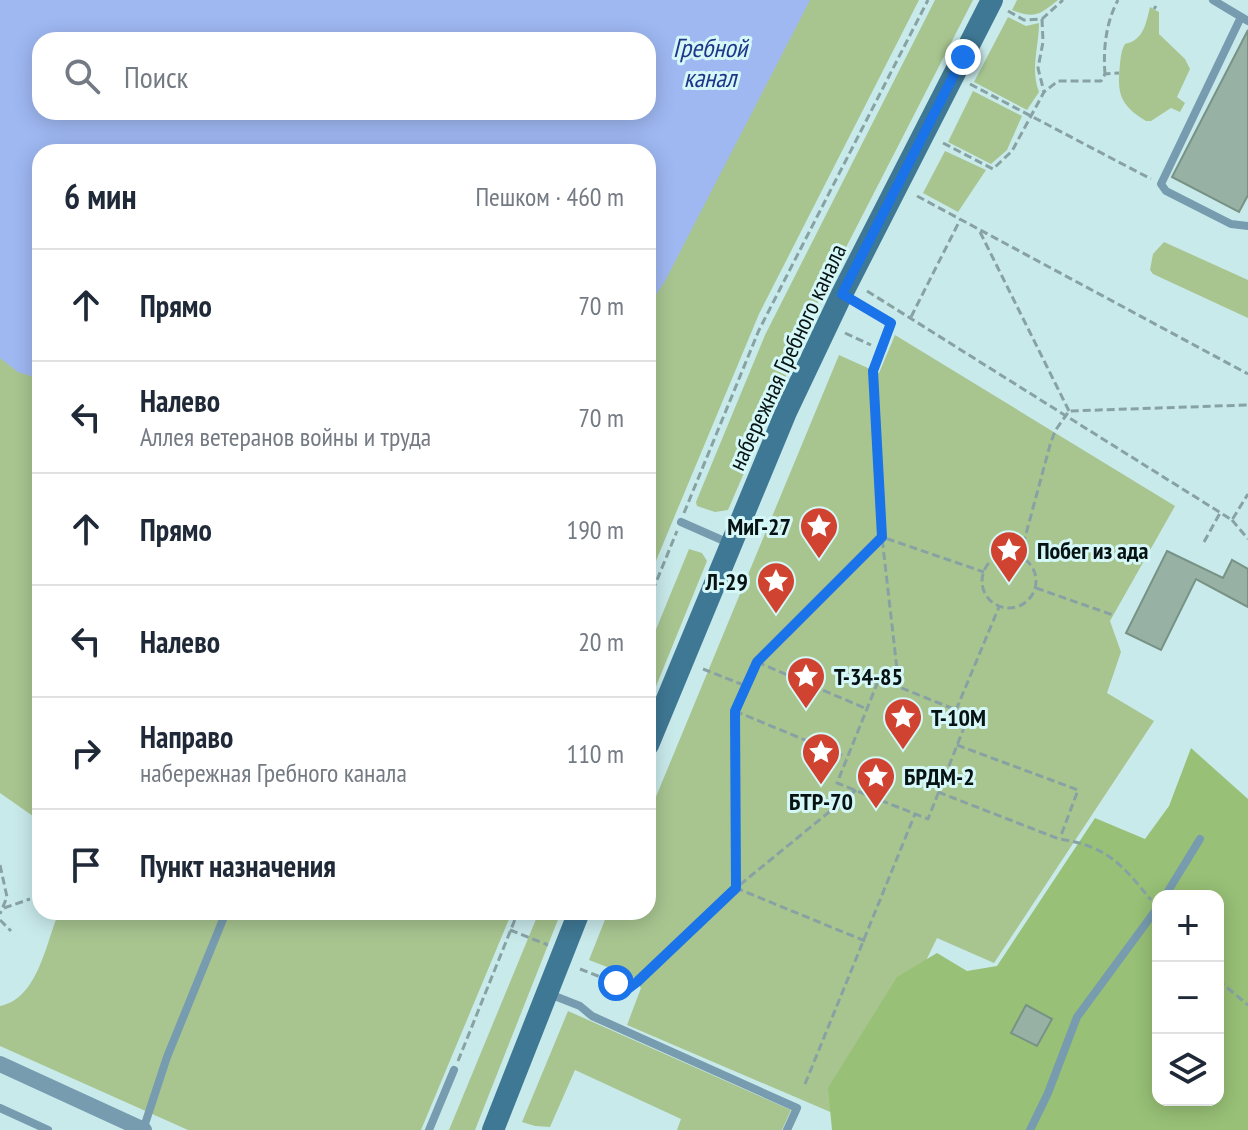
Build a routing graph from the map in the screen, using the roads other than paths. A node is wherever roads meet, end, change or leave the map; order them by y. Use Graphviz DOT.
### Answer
graph roads {
  1 [pos="1213,0"];
  2 [pos="1000,6"];
  3 [pos="1244,19"];
  4 [pos="1248,226"];
  5 [pos="842,294"];
  6 [pos="882,350"];
  7 [pos="681,522"];
  8 [pos="731,544"];
  9 [pos="656,726"];
  10 [pos="1200,839"];
  11 [pos="1169,890"];
  12 [pos="1152,915"];
  13 [pos="223,920"];
  14 [pos="576,920"];
  15 [pos="546,993"];
  16 [pos="0,1064"];
  17 [pos="454,1070"];
  18 [pos="0,1108"];
  19 [pos="48,1130"];
  20 [pos="144,1130"];
  21 [pos="429,1130"];
  22 [pos="493,1130"];
  23 [pos="787,1130"];
  24 [pos="1030,1130"];
  1 -- 3 [label="lane"];
  2 -- 5 [label="street, набережная Гребного канала"];
  3 -- 4 [label="lane"];
  5 -- 6 [label="lane"];
  5 -- 8 [label="street, набережная Гребного канала"];
  7 -- 8 [label="lane"];
  8 -- 9 [label="street, набережная Гребного канала"];
  10 -- 11 [label="lane"];
  12 -- 24 [label="lane"];
  13 -- 20 [label="lane"];
  14 -- 15 [label="street"];
  15 -- 22 [label="street"];
  15 -- 23 [label="lane"];
  16 -- 20 [label="street"];
  17 -- 21 [label="lane"];
  18 -- 19 [label="lane"];
}
